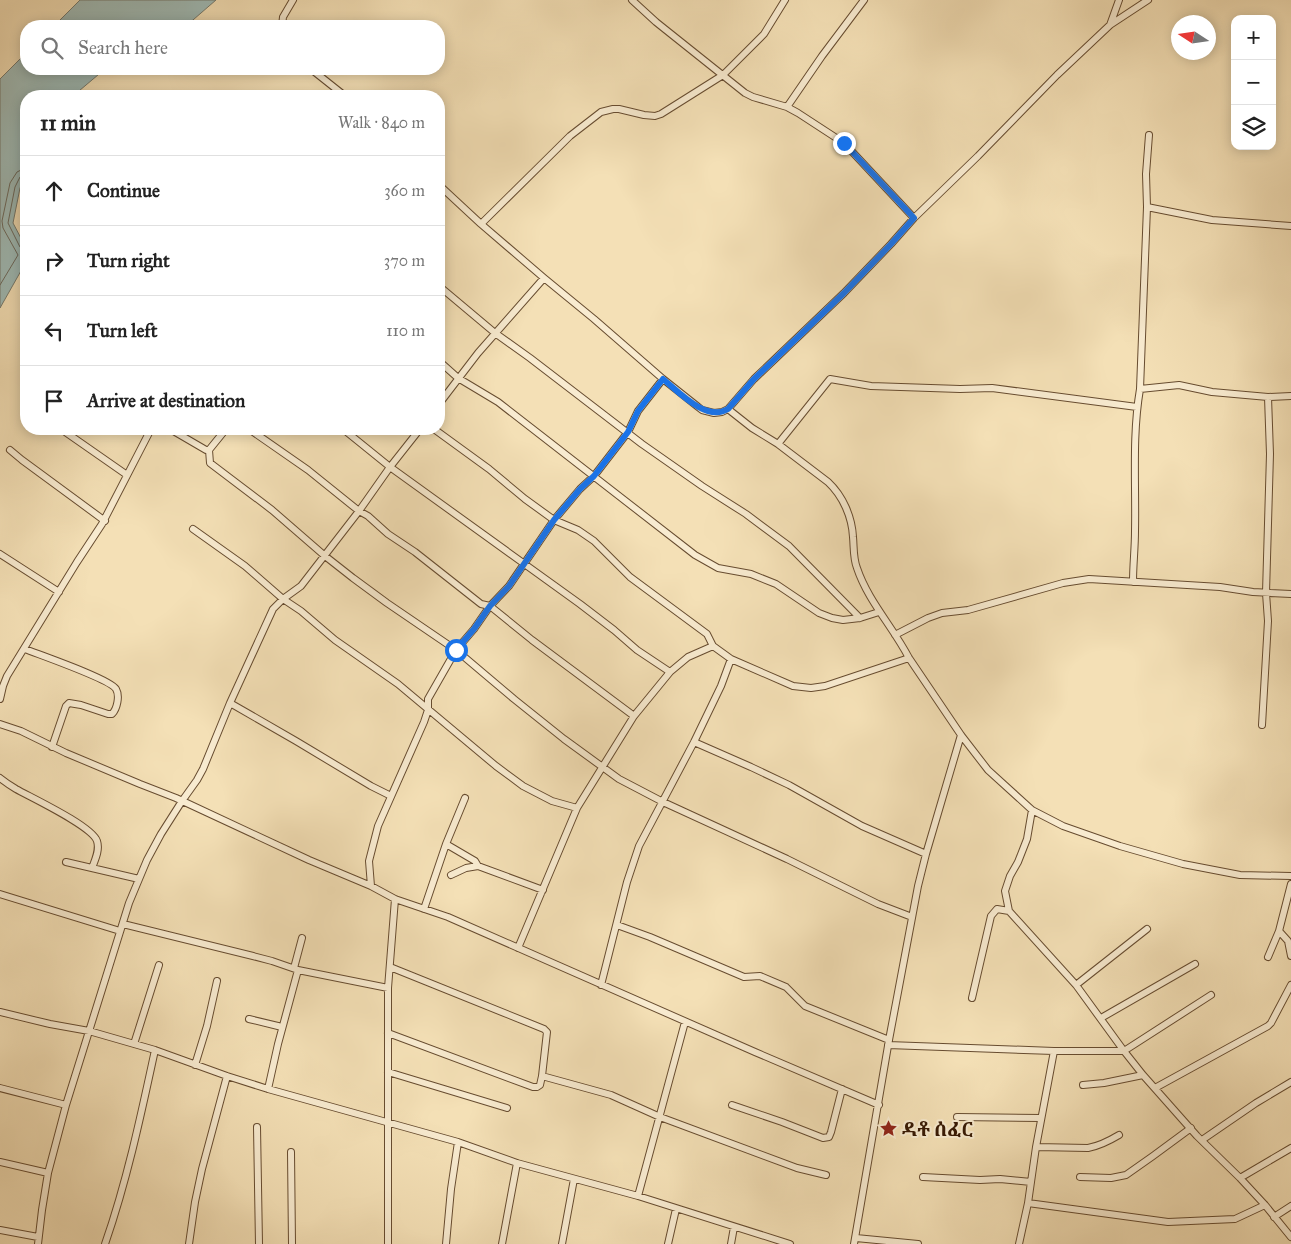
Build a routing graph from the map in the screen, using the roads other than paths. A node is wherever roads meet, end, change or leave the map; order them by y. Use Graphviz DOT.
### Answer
graph roads {
  1 [pos="293,0"];
  2 [pos="632,0"];
  3 [pos="785,0"];
  4 [pos="864,0"];
  5 [pos="1118,0"];
  6 [pos="1148,0"];
  7 [pos="283,20"];
  8 [pos="1110,25"];
  9 [pos="319,75"];
  10 [pos="723,75"];
  11 [pos="337,90"];
  12 [pos="787,107"];
  13 [pos="1149,136"];
  14 [pos="445,190"];
  15 [pos="1147,207"];
  16 [pos="914,218"];
  17 [pos="481,224"];
  18 [pos="1291,226"];
  19 [pos="544,278"];
  20 [pos="445,291"];
  21 [pos="495,333"];
  22 [pos="445,367"];
  23 [pos="458,378"];
  24 [pos="663,379"];
  25 [pos="1140,389"];
  26 [pos="445,396"];
  27 [pos="1291,396"];
  28 [pos="1268,397"];
  29 [pos="1137,407"];
  30 [pos="728,409"];
  31 [pos="628,432"];
  32 [pos="69,435"];
  33 [pos="148,435"];
  34 [pos="180,435"];
  35 [pos="221,435"];
  36 [pos="258,435"];
  37 [pos="350,435"];
  38 [pos="415,435"];
  39 [pos="442,435"];
  40 [pos="778,444"];
  41 [pos="10,450"];
  42 [pos="209,450"];
  43 [pos="390,467"];
  44 [pos="127,475"];
  45 [pos="594,476"];
  46 [pos="359,511"];
  47 [pos="554,520"];
  48 [pos="104,521"];
  49 [pos="193,529"];
  50 [pos="0,554"];
  51 [pos="325,556"];
  52 [pos="524,564"];
  53 [pos="1133,582"];
  54 [pos="59,592"];
  55 [pos="1266,593"];
  56 [pos="1291,594"];
  57 [pos="283,599"];
  58 [pos="490,606"];
  59 [pos="879,612"];
  60 [pos="860,618"];
  61 [pos="895,635"];
  62 [pos="713,646"];
  63 [pos="25,649"];
  64 [pos="456,650"];
  65 [pos="909,658"];
  66 [pos="732,659"];
  67 [pos="670,672"];
  68 [pos="0,699"];
  69 [pos="230,703"];
  70 [pos="428,710"];
  71 [pos="634,716"];
  72 [pos="0,724"];
  73 [pos="1262,725"];
  74 [pos="961,735"];
  75 [pos="694,742"];
  76 [pos="52,746"];
  77 [pos="602,767"];
  78 [pos="0,778"];
  79 [pos="391,796"];
  80 [pos="465,798"];
  81 [pos="182,800"];
  82 [pos="663,802"];
  83 [pos="577,808"];
  84 [pos="1032,810"];
  85 [pos="446,844"];
  86 [pos="926,854"];
  87 [pos="66,862"];
  88 [pos="478,866"];
  89 [pos="92,868"];
  90 [pos="451,875"];
  91 [pos="1291,876"];
  92 [pos="138,879"];
  93 [pos="1291,884"];
  94 [pos="371,886"];
  95 [pos="543,890"];
  96 [pos="0,894"];
  97 [pos="395,899"];
  98 [pos="424,909"];
  99 [pos="1009,912"];
  100 [pos="912,917"];
  101 [pos="122,924"];
  102 [pos="617,925"];
  103 [pos="1148,929"];
  104 [pos="120,931"];
  105 [pos="1279,931"];
  106 [pos="302,938"];
  107 [pos="518,948"];
  108 [pos="1291,956"];
  109 [pos="1268,957"];
  110 [pos="1195,964"];
  111 [pos="159,965"];
  112 [pos="390,967"];
  113 [pos="296,969"];
  114 [pos="217,981"];
  115 [pos="601,985"];
  116 [pos="1076,985"];
  117 [pos="1291,985"];
  118 [pos="388,988"];
  119 [pos="1211,995"];
  120 [pos="972,998"];
  121 [pos="0,1012"];
  122 [pos="1101,1018"];
  123 [pos="249,1019"];
  124 [pos="685,1022"];
  125 [pos="282,1027"];
  126 [pos="89,1031"];
  127 [pos="388,1033"];
  128 [pos="889,1043"];
  129 [pos="134,1044"];
  130 [pos="155,1050"];
  131 [pos="1054,1051"];
  132 [pos="1124,1051"];
  133 [pos="195,1065"];
  134 [pos="388,1072"];
  135 [pos="1143,1075"];
  136 [pos="227,1076"];
  137 [pos="542,1076"];
  138 [pos="1291,1082"];
  139 [pos="1083,1085"];
  140 [pos="0,1088"];
  141 [pos="1155,1088"];
  142 [pos="268,1089"];
  143 [pos="842,1089"];
  144 [pos="66,1105"];
  145 [pos="732,1105"];
  146 [pos="879,1105"];
  147 [pos="507,1108"];
  148 [pos="660,1117"];
  149 [pos="956,1117"];
  150 [pos="1041,1118"];
  151 [pos="389,1123"];
  152 [pos="257,1127"];
  153 [pos="1191,1128"];
  154 [pos="1119,1135"];
  155 [pos="1202,1140"];
  156 [pos="458,1142"];
  157 [pos="1036,1147"];
  158 [pos="1291,1148"];
  159 [pos="291,1152"];
  160 [pos="0,1162"];
  161 [pos="517,1163"];
  162 [pos="48,1173"];
  163 [pos="826,1175"];
  164 [pos="923,1177"];
  165 [pos="1080,1177"];
  166 [pos="1240,1178"];
  167 [pos="574,1179"];
  168 [pos="1030,1182"];
  169 [pos="638,1196"];
  170 [pos="1028,1203"];
  171 [pos="1265,1205"];
  172 [pos="1291,1206"];
  173 [pos="676,1208"];
  174 [pos="1274,1217"];
  175 [pos="734,1227"];
  176 [pos="0,1230"];
  177 [pos="1291,1237"];
  178 [pos="38,1241"];
  179 [pos="855,1241"];
  180 [pos="105,1244"];
  181 [pos="189,1244"];
  182 [pos="259,1244"];
  183 [pos="292,1244"];
  184 [pos="388,1244"];
  185 [pos="446,1244"];
  186 [pos="502,1244"];
  187 [pos="562,1244"];
  188 [pos="668,1244"];
  189 [pos="731,1244"];
  190 [pos="790,1244"];
  191 [pos="918,1244"];
  192 [pos="1019,1244"];
  1 -- 7 [label="street"];
  2 -- 10 [label="street"];
  3 -- 10 [label="street"];
  4 -- 12 [label="street"];
  5 -- 8 [label="street"];
  6 -- 8 [label="street"];
  8 -- 16 [label="street"];
  9 -- 11 [label="street"];
  10 -- 12 [label="street"];
  10 -- 17 [label="street"];
  12 -- 16 [label="street"];
  13 -- 15 [label="street"];
  14 -- 17 [label="street"];
  15 -- 18 [label="street"];
  15 -- 25 [label="street"];
  16 -- 30 [label="street"];
  17 -- 19 [label="street"];
  19 -- 21 [label="street"];
  19 -- 24 [label="street"];
  20 -- 21 [label="street"];
  21 -- 23 [label="street"];
  21 -- 31 [label="street"];
  22 -- 23 [label="street"];
  23 -- 26 [label="street"];
  23 -- 45 [label="street"];
  24 -- 30 [label="street"];
  24 -- 31 [label="street"];
  25 -- 28 [label="street"];
  25 -- 29 [label="street"];
  27 -- 28 [label="street"];
  28 -- 55 [label="street"];
  29 -- 40 [label="street"];
  29 -- 53 [label="street"];
  30 -- 40 [label="street"];
  31 -- 45 [label="street"];
  31 -- 60 [label="street"];
  32 -- 44 [label="street"];
  33 -- 44 [label="street"];
  34 -- 42 [label="street"];
  35 -- 42 [label="street"];
  36 -- 46 [label="street"];
  37 -- 43 [label="street"];
  38 -- 43 [label="street"];
  39 -- 47 [label="street"];
  40 -- 59 [label="street"];
  41 -- 48 [label="street"];
  42 -- 51 [label="street"];
  43 -- 46 [label="street"];
  43 -- 52 [label="street"];
  44 -- 48 [label="street"];
  45 -- 47 [label="street"];
  45 -- 60 [label="street"];
  46 -- 51 [label="street"];
  46 -- 58 [label="street"];
  47 -- 52 [label="street"];
  47 -- 62 [label="street"];
  48 -- 54 [label="street"];
  49 -- 57 [label="street"];
  50 -- 54 [label="street"];
  51 -- 57 [label="street"];
  51 -- 64 [label="street"];
  52 -- 58 [label="street"];
  52 -- 67 [label="street"];
  53 -- 55 [label="street"];
  53 -- 61 [label="street"];
  54 -- 63 [label="street"];
  55 -- 56 [label="street"];
  55 -- 73 [label="street"];
  57 -- 69 [label="street"];
  57 -- 70 [label="street"];
  58 -- 64 [label="street"];
  58 -- 71 [label="street"];
  59 -- 60 [label="street"];
  59 -- 61 [label="street"];
  61 -- 65 [label="street"];
  62 -- 66 [label="street"];
  62 -- 67 [label="street"];
  63 -- 68 [label="street"];
  63 -- 76 [label="street"];
  64 -- 70 [label="street"];
  64 -- 77 [label="street"];
  65 -- 66 [label="street"];
  65 -- 74 [label="street"];
  66 -- 75 [label="street"];
  67 -- 71 [label="street"];
  69 -- 79 [label="street"];
  69 -- 81 [label="street"];
  70 -- 79 [label="street"];
  70 -- 83 [label="street"];
  71 -- 77 [label="street"];
  72 -- 76 [label="street"];
  74 -- 84 [label="street"];
  74 -- 86 [label="street"];
  75 -- 82 [label="street"];
  75 -- 86 [label="street"];
  76 -- 81 [label="street"];
  77 -- 82 [label="street"];
  77 -- 83 [label="street"];
  78 -- 89 [label="street"];
  79 -- 94 [label="street"];
  80 -- 85 [label="street"];
  81 -- 92 [label="street"];
  81 -- 94 [label="street"];
  82 -- 100 [label="street"];
  82 -- 102 [label="street"];
  83 -- 95 [label="street"];
  84 -- 91 [label="street"];
  84 -- 99 [label="street"];
  85 -- 88 [label="street"];
  85 -- 98 [label="street"];
  86 -- 100 [label="street"];
  87 -- 89 [label="street"];
  88 -- 90 [label="street"];
  88 -- 95 [label="street"];
  89 -- 92 [label="street"];
  92 -- 101 [label="street"];
  93 -- 105 [label="street"];
  94 -- 97 [label="street"];
  95 -- 107 [label="street"];
  96 -- 104 [label="street"];
  97 -- 98 [label="street"];
  97 -- 112 [label="street"];
  98 -- 107 [label="street"];
  99 -- 116 [label="street"];
  99 -- 120 [label="street"];
  100 -- 128 [label="street"];
  101 -- 104 [label="street"];
  101 -- 113 [label="street"];
  102 -- 115 [label="street"];
  102 -- 128 [label="street"];
  103 -- 116 [label="street"];
  104 -- 126 [label="street"];
  105 -- 108 [label="street"];
  105 -- 109 [label="street"];
  106 -- 113 [label="street"];
  107 -- 115 [label="street"];
  110 -- 122 [label="street"];
  111 -- 129 [label="street"];
  112 -- 118 [label="street"];
  112 -- 137 [label="street"];
  113 -- 118 [label="street"];
  113 -- 125 [label="street"];
  114 -- 133 [label="street"];
  115 -- 124 [label="street"];
  116 -- 122 [label="street"];
  117 -- 141 [label="street"];
  118 -- 127 [label="street"];
  119 -- 132 [label="street"];
  121 -- 126 [label="street"];
  122 -- 132 [label="street"];
  123 -- 125 [label="street"];
  124 -- 143 [label="street"];
  124 -- 148 [label="street"];
  125 -- 142 [label="street"];
  126 -- 129 [label="street"];
  126 -- 144 [label="street"];
  127 -- 134 [label="street"];
  127 -- 137 [label="street"];
  128 -- 131 [label="street"];
  128 -- 146 [label="street"];
  129 -- 130 [label="street"];
  130 -- 133 [label="street"];
  130 -- 180 [label="street"];
  131 -- 132 [label="street"];
  131 -- 150 [label="street"];
  132 -- 135 [label="street"];
  133 -- 136 [label="street"];
  134 -- 147 [label="street"];
  134 -- 151 [label="street"];
  135 -- 139 [label="street"];
  135 -- 141 [label="street"];
  136 -- 142 [label="street"];
  136 -- 181 [label="street"];
  137 -- 148 [label="street"];
  138 -- 155 [label="street"];
  140 -- 144 [label="street"];
  141 -- 153 [label="street"];
  142 -- 151 [label="street"];
  143 -- 145 [label="street"];
  143 -- 146 [label="street"];
  144 -- 162 [label="street"];
  146 -- 179 [label="street"];
  148 -- 163 [label="street"];
  148 -- 169 [label="street"];
  149 -- 150 [label="street"];
  150 -- 157 [label="street"];
  151 -- 156 [label="street"];
  151 -- 184 [label="street"];
  152 -- 182 [label="street"];
  153 -- 155 [label="street"];
  153 -- 165 [label="street"];
  154 -- 157 [label="street"];
  155 -- 166 [label="street"];
  156 -- 161 [label="street"];
  156 -- 185 [label="street"];
  157 -- 168 [label="street"];
  158 -- 166 [label="street"];
  159 -- 183 [label="street"];
  160 -- 162 [label="street"];
  161 -- 167 [label="street"];
  161 -- 186 [label="street"];
  162 -- 178 [label="street"];
  164 -- 168 [label="street"];
  166 -- 171 [label="street"];
  167 -- 169 [label="street"];
  167 -- 187 [label="street"];
  168 -- 170 [label="street"];
  169 -- 173 [label="street"];
  170 -- 171 [label="street"];
  170 -- 192 [label="street"];
  171 -- 174 [label="street"];
  172 -- 174 [label="street"];
  173 -- 175 [label="street"];
  173 -- 188 [label="street"];
  174 -- 177 [label="street"];
  175 -- 189 [label="street"];
  175 -- 190 [label="street"];
  176 -- 178 [label="street"];
  179 -- 191 [label="street"];
}
